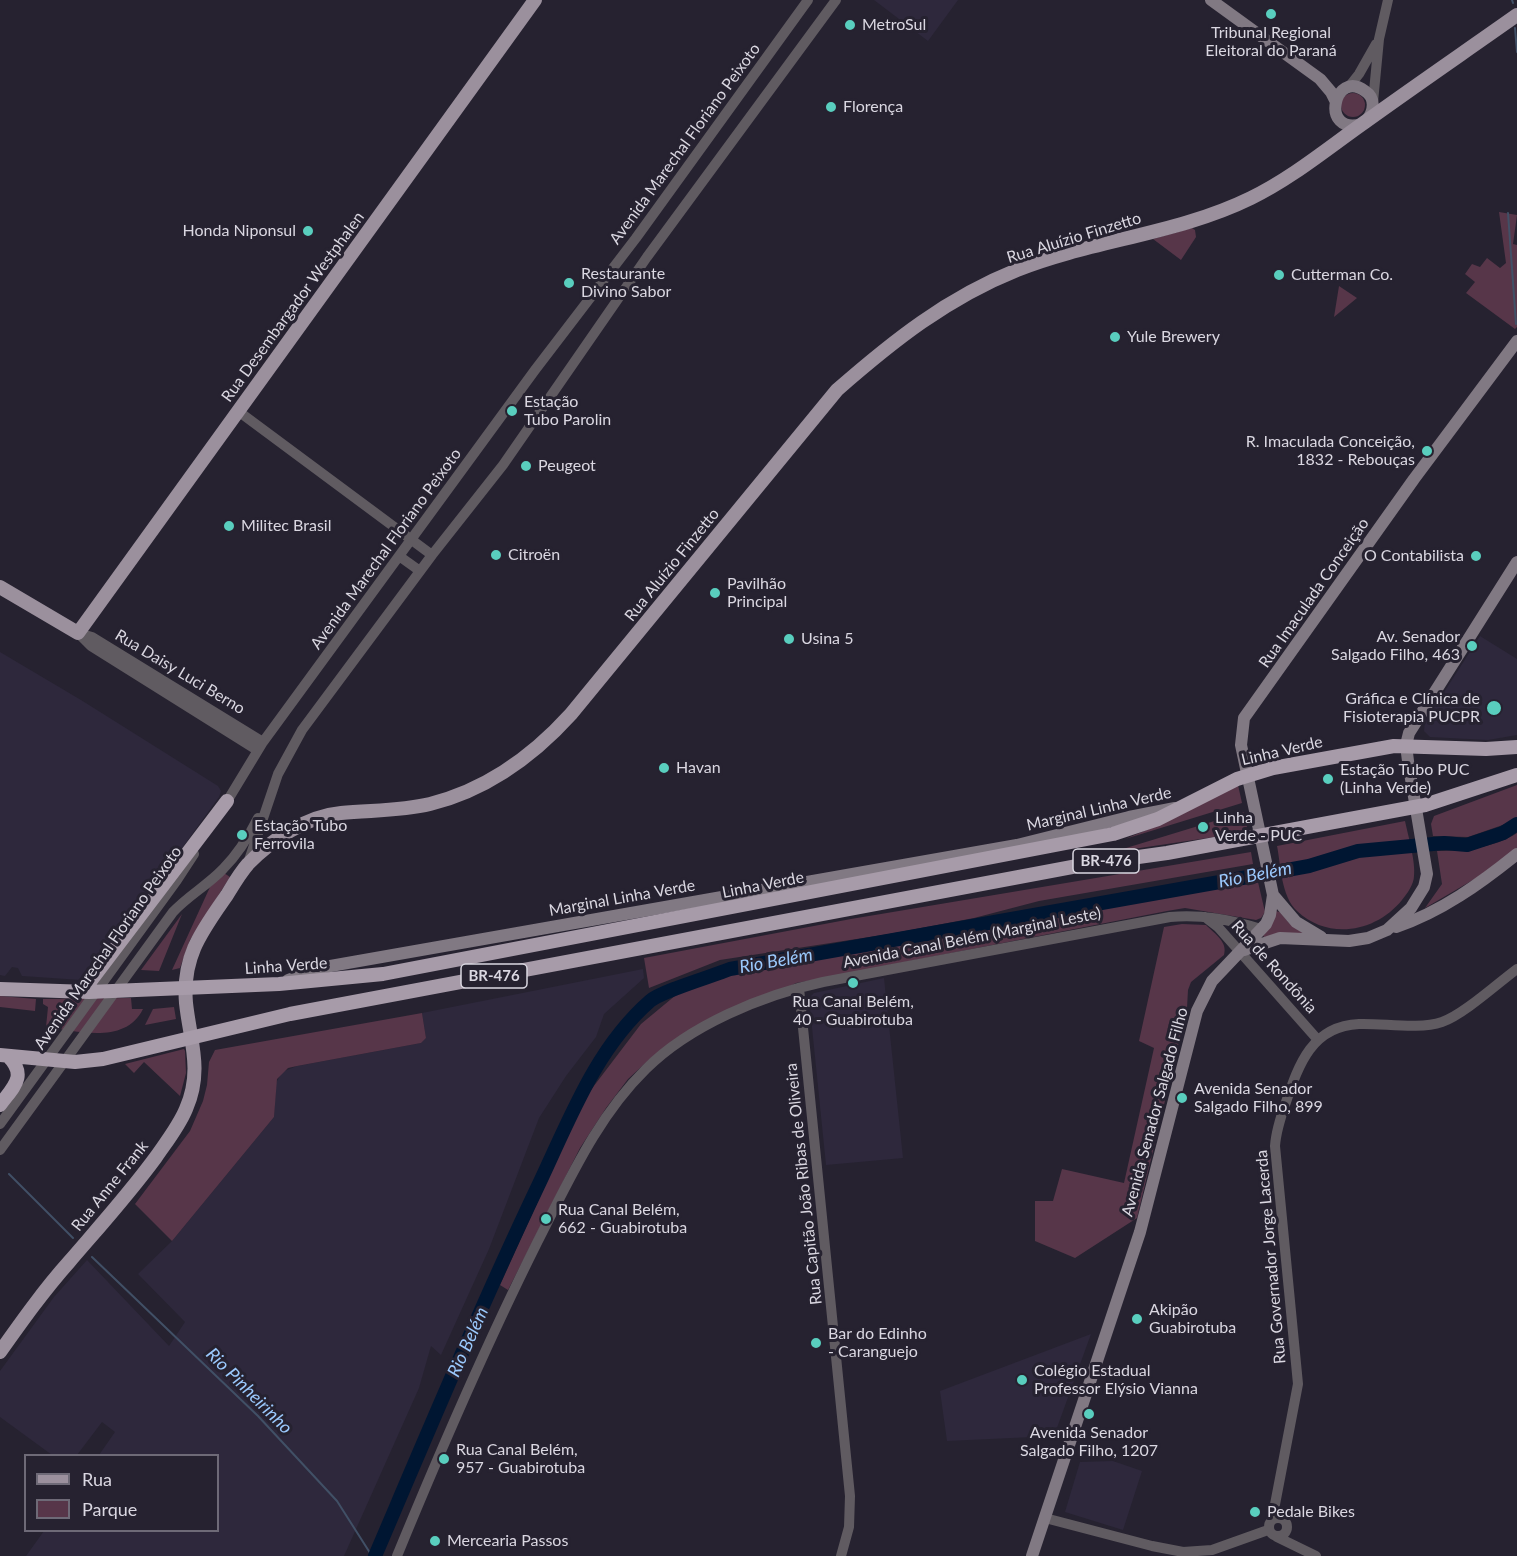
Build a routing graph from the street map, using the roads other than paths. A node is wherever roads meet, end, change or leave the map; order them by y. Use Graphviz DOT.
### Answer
graph roads {
  1 [pos="535,0"];
  2 [pos="808,0"];
  3 [pos="836,0"];
  4 [pos="1211,0"];
  5 [pos="1388,0"];
  6 [pos="1517,15"];
  7 [pos="1379,39"];
  8 [pos="1320,79"];
  9 [pos="1348,88"];
  10 [pos="1335,100"];
  11 [pos="1373,102"];
  12 [pos="1365,122"];
  13 [pos="1517,341"];
  14 [pos="238,411"];
  15 [pos="411,540"];
  16 [pos="432,555"];
  17 [pos="399,556"];
  18 [pos="1517,562"];
  19 [pos="420,571"];
  20 [pos="0,587"];
  21 [pos="78,633"];
  22 [pos="1406,745"];
  23 [pos="260,746"];
  24 [pos="1517,747"];
  25 [pos="1246,775"];
  26 [pos="1517,775"];
  27 [pos="269,797"];
  28 [pos="227,801"];
  29 [pos="1417,813"];
  30 [pos="1263,841"];
  31 [pos="1517,854"];
  32 [pos="246,866"];
  33 [pos="1273,895"];
  34 [pos="1205,917"];
  35 [pos="1261,929"];
  36 [pos="1387,930"];
  37 [pos="1326,939"];
  38 [pos="1240,952"];
  39 [pos="1517,969"];
  40 [pos="186,988"];
  41 [pos="799,988"];
  42 [pos="0,989"];
  43 [pos="75,993"];
  44 [pos="189,1021"];
  45 [pos="192,1036"];
  46 [pos="1318,1040"];
  47 [pos="4,1056"];
  48 [pos="0,1105"];
  49 [pos="0,1124"];
  50 [pos="0,1150"];
  51 [pos="0,1352"];
  52 [pos="1045,1518"];
  53 [pos="1272,1529"];
  54 [pos="397,1556"];
  55 [pos="841,1556"];
  56 [pos="1032,1556"];
  57 [pos="1316,1556"];
  1 -- 14 [label="main road, Rua Desembargador Westphalen"];
  2 -- 15 [label="street, Avenida Marechal Floriano Peixoto"];
  3 -- 16 [label="street, Avenida Marechal Floriano Peixoto"];
  4 -- 8 [label="main road"];
  5 -- 7 [label="street"];
  6 -- 12 [label="main road, Rua Aluízio Finzetto"];
  7 -- 9 [label="street"];
  7 -- 11 [label="street"];
  8 -- 9 [label="main road"];
  8 -- 10 [label="main road"];
  9 -- 10 [label="main road"];
  9 -- 11 [label="main road"];
  10 -- 12 [label="main road"];
  11 -- 12 [label="main road"];
  12 -- 32 [label="main road, Rua Aluízio Finzetto"];
  13 -- 25 [label="main road, Rua Imaculada Conceição"];
  14 -- 15 [label="street"];
  14 -- 21 [label="main road, Rua Desembargador Westphalen"];
  15 -- 16 [label="street"];
  15 -- 17 [label="street, Avenida Marechal Floriano Peixoto"];
  16 -- 19 [label="street, Avenida Marechal Floriano Peixoto"];
  17 -- 19 [label="street"];
  17 -- 23 [label="street, Avenida Marechal Floriano Peixoto"];
  18 -- 22 [label="main road"];
  19 -- 27 [label="street, Avenida Marechal Floriano Peixoto"];
  20 -- 21 [label="main road, Rua Daisy Luci Berno"];
  21 -- 23 [label="street, Rua Daisy Luci Berno"];
  22 -- 24 [label="highway, Linha Verde / BR-476"];
  22 -- 25 [label="highway, Linha Verde / BR-476"];
  22 -- 29 [label="main road, Avenida Senador Salgado Filho"];
  23 -- 28 [label="street, Avenida Marechal Floriano Peixoto"];
  25 -- 30 [label="main road, Rua Imaculada Conceição"];
  25 -- 40 [label="highway, Linha Verde / BR-476"];
  26 -- 29 [label="highway, BR-476"];
  27 -- 32 [label="street, Avenida Marechal Floriano Peixoto"];
  27 -- 50 [label="street, Avenida Marechal Floriano Peixoto"];
  28 -- 43 [label="highway"];
  28 -- 49 [label="street, Avenida Marechal Floriano Peixoto"];
  29 -- 30 [label="highway, BR-476"];
  29 -- 36 [label="main road, Avenida Senador Salgado Filho"];
  30 -- 33 [label="main road, Rua Imaculada Conceição"];
  30 -- 45 [label="highway, BR-476"];
  31 -- 36 [label="main road"];
  32 -- 40 [label="main road, Rua Aluízio Finzetto"];
  33 -- 35 [label="main road, Rua Imaculada Conceição"];
  33 -- 37 [label="main road, Rua Imaculada Conceição"];
  34 -- 35 [label="street, Avenida Canal Belém (Marginal Leste)"];
  34 -- 38 [label="street, Rua de Rondônia"];
  34 -- 41 [label="street, Avenida Canal Belém (Marginal Leste)"];
  35 -- 38 [label="main road, Rua Imaculada Conceição"];
  36 -- 37 [label="main road, Avenida Senador Salgado Filho"];
  37 -- 38 [label="main road, Avenida Senador Salgado Filho"];
  38 -- 46 [label="street, Rua de Rondônia"];
  38 -- 52 [label="main road, Avenida Senador Salgado Filho"];
  39 -- 46 [label="street, Rua Governador Jorge Lacerda"];
  40 -- 43 [label="highway, Linha Verde / BR-476"];
  40 -- 44 [label="main road, Rua Aluízio Finzetto"];
  41 -- 54 [label="street, Avenida Canal Belém (Marginal Leste)"];
  41 -- 55 [label="street, Rua Capitão João Ribas de Oliveira"];
  42 -- 43 [label="highway, Linha Verde / BR-476"];
  44 -- 45 [label="main road, Rua Anne Frank"];
  45 -- 47 [label="highway, BR-476"];
  45 -- 51 [label="main road, Rua Anne Frank"];
  46 -- 53 [label="street, Rua Governador Jorge Lacerda"];
  47 -- 48 [label="highway"];
  52 -- 53 [label="street"];
  52 -- 56 [label="main road, Avenida Senador Salgado Filho"];
  53 -- 57 [label="street"];
}
